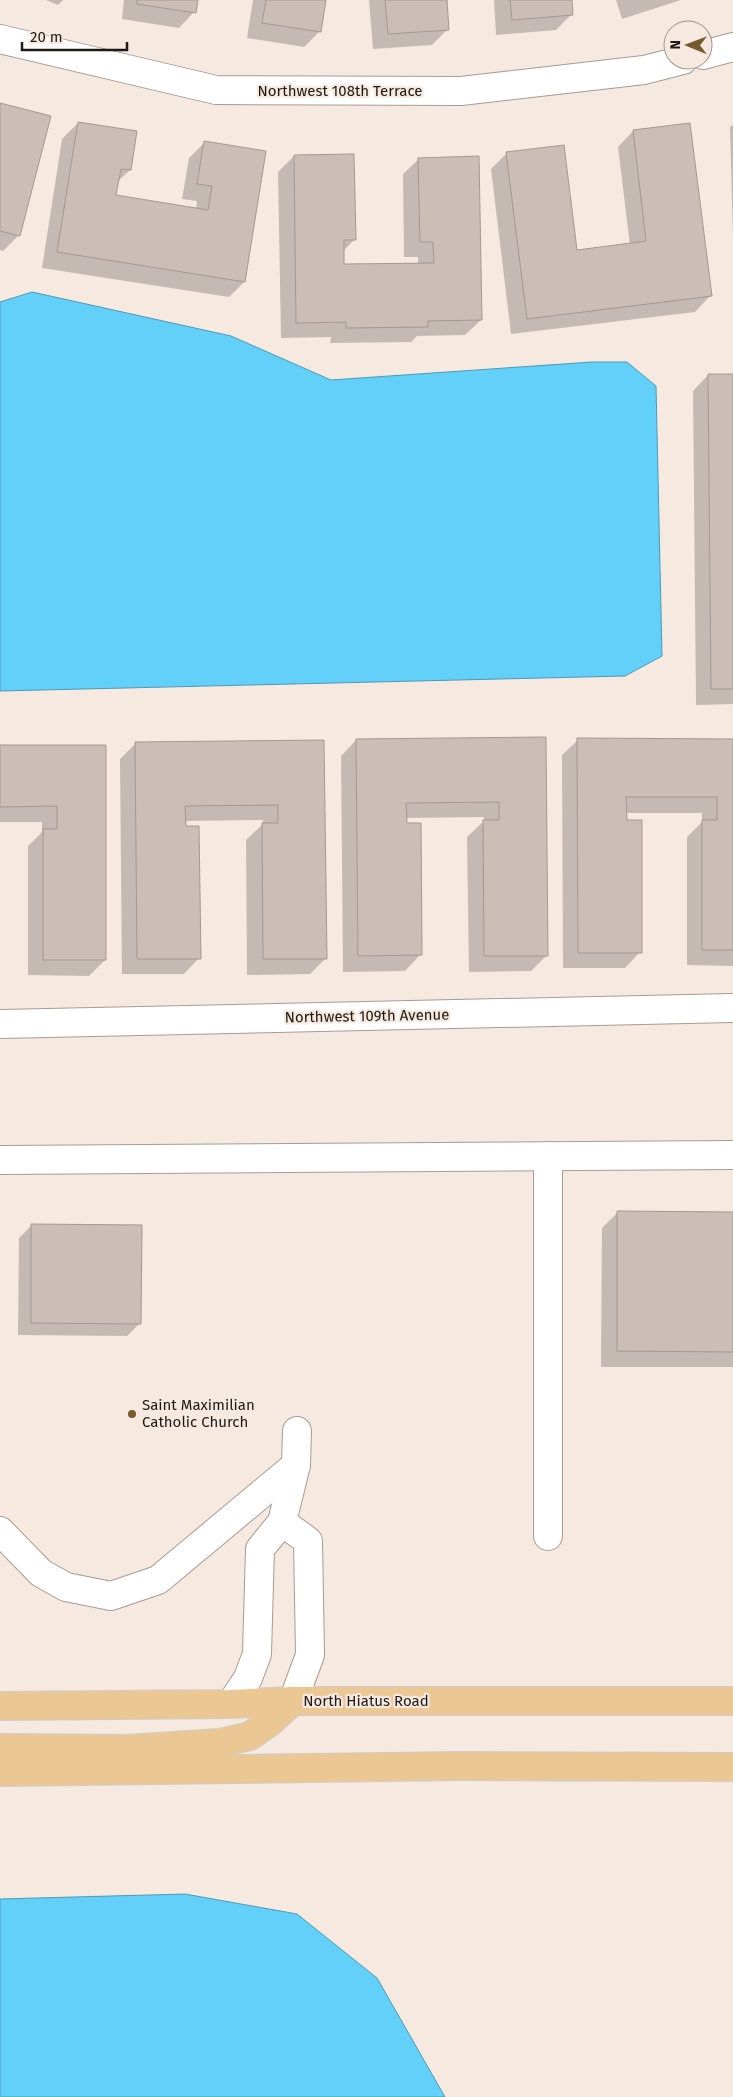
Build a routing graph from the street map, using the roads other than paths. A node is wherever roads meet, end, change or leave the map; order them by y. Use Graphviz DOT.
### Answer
graph roads {
  1 [pos="0,39"];
  2 [pos="733,47"];
  3 [pos="713,52"];
  4 [pos="663,65"];
  5 [pos="733,1008"];
  6 [pos="0,1024"];
  7 [pos="733,1155"];
  8 [pos="548,1156"];
  9 [pos="0,1160"];
  10 [pos="297,1431"];
  11 [pos="296,1465"];
  12 [pos="282,1522"];
  13 [pos="0,1531"];
  14 [pos="548,1536"];
  15 [pos="293,1701"];
  16 [pos="733,1701"];
  17 [pos="230,1704"];
  18 [pos="0,1706"];
  19 [pos="0,1748"];
  20 [pos="733,1767"];
  21 [pos="0,1772"];
  1 -- 4 [label="street, Northwest 108th Terrace"];
  2 -- 3 [label="street"];
  5 -- 6 [label="street, Northwest 109th Avenue"];
  7 -- 8 [label="street"];
  8 -- 9 [label="street"];
  8 -- 14 [label="street"];
  10 -- 11 [label="street"];
  11 -- 12 [label="street"];
  11 -- 13 [label="street"];
  12 -- 15 [label="street"];
  12 -- 17 [label="street"];
  15 -- 16 [label="main road, North Hiatus Road"];
  15 -- 17 [label="main road, North Hiatus Road"];
  15 -- 19 [label="main road"];
  17 -- 18 [label="main road, North Hiatus Road"];
  20 -- 21 [label="main road"];
}
